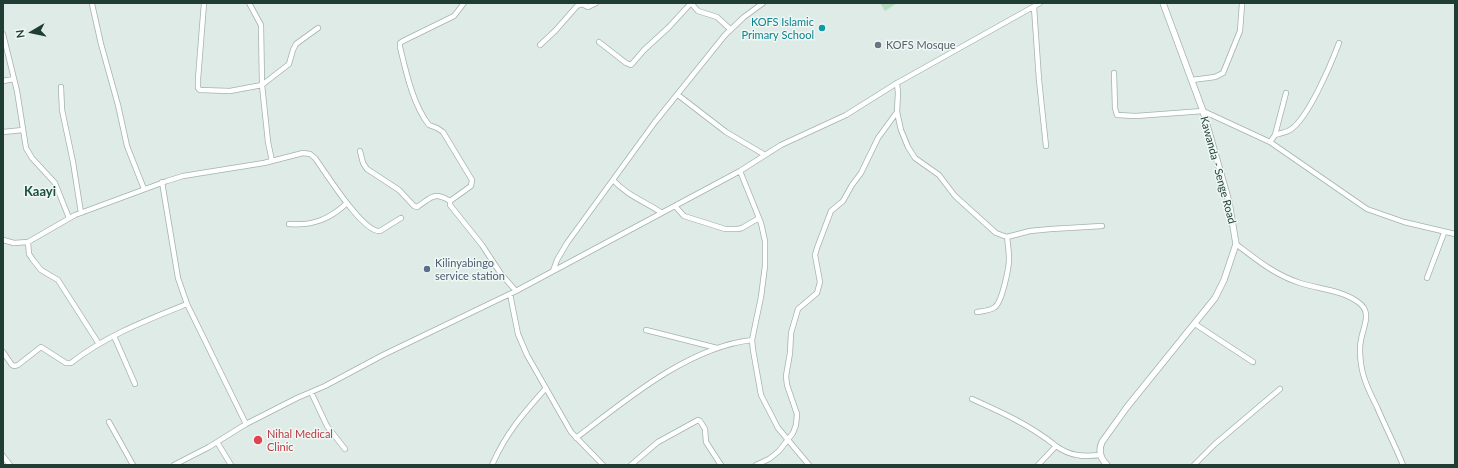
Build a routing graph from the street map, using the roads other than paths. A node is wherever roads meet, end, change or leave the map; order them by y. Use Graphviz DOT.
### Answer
graph roads {
  1 [pos="204,3"];
  2 [pos="249,3"];
  3 [pos="464,3"];
  4 [pos="596,3"];
  5 [pos="691,3"];
  6 [pos="763,3"];
  7 [pos="1040,3"];
  8 [pos="1163,3"];
  9 [pos="92,4"];
  10 [pos="1242,4"];
  11 [pos="1034,7"];
  12 [pos="318,28"];
  13 [pos="730,29"];
  14 [pos="3,34"];
  15 [pos="599,42"];
  16 [pos="1339,43"];
  17 [pos="540,45"];
  18 [pos="1114,73"];
  19 [pos="14,79"];
  20 [pos="1192,80"];
  21 [pos="3,81"];
  22 [pos="897,83"];
  23 [pos="262,85"];
  24 [pos="61,87"];
  25 [pos="1286,93"];
  26 [pos="678,95"];
  27 [pos="1203,111"];
  28 [pos="897,112"];
  29 [pos="23,130"];
  30 [pos="3,132"];
  31 [pos="1275,134"];
  32 [pos="1270,142"];
  33 [pos="1046,146"];
  34 [pos="360,151"];
  35 [pos="765,155"];
  36 [pos="272,161"];
  37 [pos="740,171"];
  38 [pos="613,180"];
  39 [pos="162,182"];
  40 [pos="144,189"];
  41 [pos="450,201"];
  42 [pos="347,203"];
  43 [pos="675,206"];
  44 [pos="80,213"];
  45 [pos="662,213"];
  46 [pos="69,218"];
  47 [pos="401,218"];
  48 [pos="759,218"];
  49 [pos="289,224"];
  50 [pos="1102,226"];
  51 [pos="1444,233"];
  52 [pos="1455,234"];
  53 [pos="1007,237"];
  54 [pos="3,240"];
  55 [pos="28,242"];
  56 [pos="1236,244"];
  57 [pos="553,271"];
  58 [pos="1427,278"];
  59 [pos="516,291"];
  60 [pos="510,294"];
  61 [pos="187,304"];
  62 [pos="977,312"];
  63 [pos="1194,324"];
  64 [pos="646,330"];
  65 [pos="114,336"];
  66 [pos="752,340"];
  67 [pos="100,344"];
  68 [pos="717,348"];
  69 [pos="3,352"];
  70 [pos="1253,362"];
  71 [pos="135,384"];
  72 [pos="546,388"];
  73 [pos="1280,389"];
  74 [pos="311,392"];
  75 [pos="972,399"];
  76 [pos="109,422"];
  77 [pos="246,424"];
  78 [pos="576,438"];
  79 [pos="788,440"];
  80 [pos="217,442"];
  81 [pos="1056,446"];
  82 [pos="345,449"];
  83 [pos="1100,455"];
  84 [pos="3,456"];
  85 [pos="759,464"];
  86 [pos="10,465"];
  87 [pos="132,465"];
  88 [pos="174,465"];
  89 [pos="231,465"];
  90 [pos="492,465"];
  91 [pos="603,465"];
  92 [pos="631,465"];
  93 [pos="721,465"];
  94 [pos="810,465"];
  95 [pos="1038,465"];
  96 [pos="1107,465"];
  97 [pos="1194,465"];
  98 [pos="1403,465"];
  1 -- 23 [label="street"];
  2 -- 23 [label="street"];
  3 -- 41 [label="street"];
  4 -- 17 [label="street"];
  5 -- 13 [label="street"];
  5 -- 15 [label="street"];
  6 -- 13 [label="street"];
  7 -- 11 [label="street"];
  8 -- 20 [label="street, Kawanda - Senge Road"];
  9 -- 40 [label="street"];
  10 -- 20 [label="street"];
  11 -- 22 [label="street"];
  11 -- 33 [label="street"];
  12 -- 23 [label="street"];
  13 -- 26 [label="street"];
  14 -- 19 [label="street"];
  16 -- 31 [label="street"];
  18 -- 27 [label="street"];
  19 -- 21 [label="street"];
  19 -- 29 [label="street"];
  20 -- 27 [label="street, Kawanda - Senge Road"];
  22 -- 28 [label="street"];
  22 -- 35 [label="street"];
  23 -- 36 [label="street"];
  24 -- 44 [label="street"];
  25 -- 31 [label="street"];
  26 -- 35 [label="street"];
  26 -- 38 [label="street"];
  27 -- 32 [label="street"];
  27 -- 56 [label="street, Kawanda - Senge Road"];
  28 -- 53 [label="street"];
  28 -- 79 [label="street"];
  29 -- 30 [label="street"];
  29 -- 46 [label="street"];
  31 -- 32 [label="street"];
  32 -- 51 [label="street"];
  34 -- 41 [label="street"];
  35 -- 37 [label="street"];
  36 -- 39 [label="street"];
  36 -- 42 [label="street"];
  37 -- 43 [label="street"];
  37 -- 48 [label="street"];
  38 -- 45 [label="street"];
  38 -- 57 [label="street"];
  39 -- 40 [label="street"];
  39 -- 61 [label="street"];
  40 -- 44 [label="street"];
  41 -- 59 [label="street"];
  42 -- 47 [label="street"];
  42 -- 49 [label="street"];
  43 -- 45 [label="street"];
  43 -- 48 [label="street"];
  44 -- 46 [label="street"];
  45 -- 57 [label="street"];
  46 -- 55 [label="street"];
  48 -- 66 [label="street"];
  50 -- 53 [label="street"];
  51 -- 52 [label="street"];
  51 -- 58 [label="street"];
  53 -- 62 [label="street"];
  54 -- 55 [label="street"];
  55 -- 67 [label="street"];
  56 -- 63 [label="street, Kawanda - Senge Road"];
  56 -- 98 [label="street"];
  57 -- 59 [label="street"];
  59 -- 60 [label="street"];
  60 -- 72 [label="street"];
  60 -- 74 [label="street"];
  61 -- 65 [label="street"];
  61 -- 77 [label="street"];
  63 -- 70 [label="street"];
  63 -- 83 [label="street, Kawanda - Senge Road"];
  64 -- 68 [label="street"];
  65 -- 67 [label="street"];
  65 -- 71 [label="street"];
  66 -- 68 [label="street"];
  66 -- 79 [label="street"];
  67 -- 69 [label="street"];
  68 -- 78 [label="street"];
  72 -- 78 [label="street"];
  72 -- 90 [label="street"];
  73 -- 97 [label="street"];
  74 -- 77 [label="street"];
  74 -- 82 [label="street"];
  75 -- 81 [label="street"];
  76 -- 87 [label="street"];
  77 -- 80 [label="street"];
  78 -- 91 [label="street"];
  79 -- 85 [label="street"];
  79 -- 94 [label="street"];
  80 -- 88 [label="street"];
  80 -- 89 [label="street"];
  81 -- 83 [label="street"];
  81 -- 95 [label="street"];
  83 -- 96 [label="street"];
  84 -- 86 [label="street"];
  92 -- 93 [label="street"];
}
